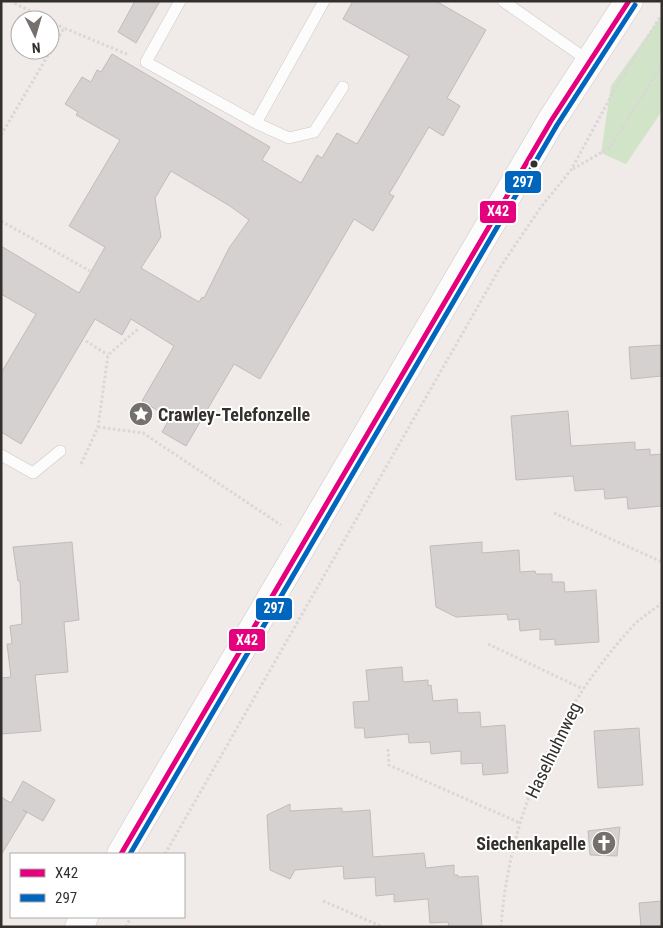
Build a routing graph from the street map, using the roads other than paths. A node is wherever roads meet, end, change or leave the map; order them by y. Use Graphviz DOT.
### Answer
graph roads {
  1 [pos="180,1"];
  2 [pos="324,1"];
  3 [pos="504,1"];
  4 [pos="629,1"];
  5 [pos="589,61"];
  6 [pos="343,87"];
  7 [pos="256,123"];
  8 [pos="60,451"];
  9 [pos="1,455"];
  10 [pos="122,853"];
  1 -- 7 [label="lane"];
  2 -- 7 [label="lane"];
  3 -- 5 [label="lane"];
  4 -- 5 [label="main road"];
  5 -- 10 [label="main road"];
  6 -- 7 [label="lane"];
  8 -- 9 [label="lane"];
}
